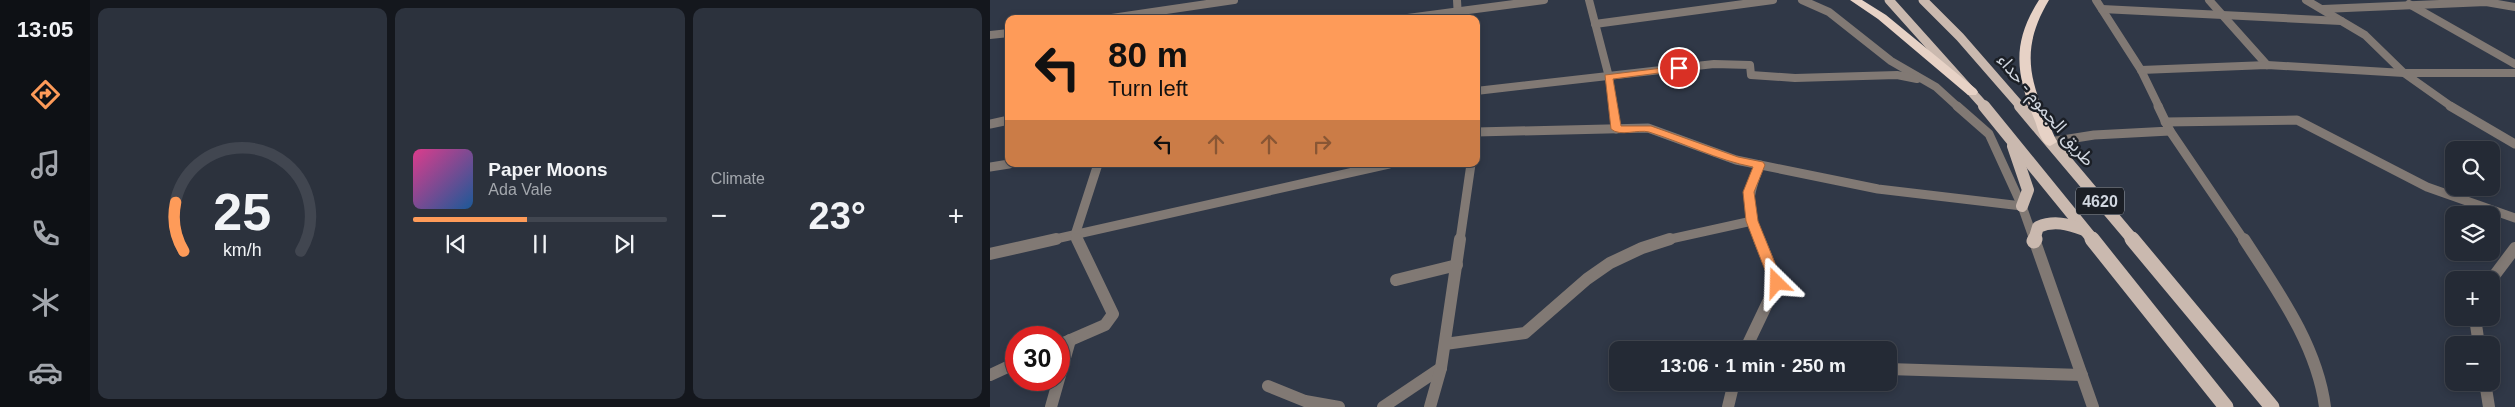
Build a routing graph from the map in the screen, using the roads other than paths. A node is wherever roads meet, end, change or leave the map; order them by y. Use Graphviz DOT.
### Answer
graph roads {
  1 [pos="1234,0"];
  2 [pos="1457,0"];
  3 [pos="1544,0"];
  4 [pos="1589,0"];
  5 [pos="1773,0"];
  6 [pos="1802,0"];
  7 [pos="1856,0"];
  8 [pos="1889,0"];
  9 [pos="1923,0"];
  10 [pos="2044,0"];
  11 [pos="2096,0"];
  12 [pos="2209,0"];
  13 [pos="2306,0"];
  14 [pos="2442,1"];
  15 [pos="2408,4"];
  16 [pos="2515,7"];
  17 [pos="1172,9"];
  18 [pos="2102,9"];
  19 [pos="2323,9"];
  20 [pos="2219,14"];
  21 [pos="1132,15"];
  22 [pos="1173,15"];
  23 [pos="1458,15"];
  24 [pos="2342,21"];
  25 [pos="1595,24"];
  26 [pos="1005,33"];
  27 [pos="990,35"];
  28 [pos="2515,64"];
  29 [pos="2267,65"];
  30 [pos="2141,70"];
  31 [pos="2515,72"];
  32 [pos="2404,73"];
  33 [pos="1609,77"];
  34 [pos="1922,80"];
  35 [pos="1480,91"];
  36 [pos="1972,92"];
  37 [pos="1005,121"];
  38 [pos="990,124"];
  39 [pos="2168,126"];
  40 [pos="1616,129"];
  41 [pos="1480,132"];
  42 [pos="2009,134"];
  43 [pos="2050,142"];
  44 [pos="2515,144"];
  45 [pos="1005,165"];
  46 [pos="1760,165"];
  47 [pos="990,167"];
  48 [pos="1097,167"];
  49 [pos="1376,167"];
  50 [pos="1471,167"];
  51 [pos="2022,206"];
  52 [pos="2515,218"];
  53 [pos="1752,221"];
  54 [pos="2086,231"];
  55 [pos="1075,235"];
  56 [pos="2034,240"];
  57 [pos="2515,248"];
  58 [pos="990,254"];
  59 [pos="2511,262"];
  60 [pos="1457,266"];
  61 [pos="2500,272"];
  62 [pos="1396,280"];
  63 [pos="1070,340"];
  64 [pos="1749,341"];
  65 [pos="1444,344"];
  66 [pos="1005,368"];
  67 [pos="1441,368"];
  68 [pos="1897,368"];
  69 [pos="990,375"];
  70 [pos="2082,375"];
  71 [pos="1268,386"];
  72 [pos="1054,391"];
  73 [pos="1732,391"];
  74 [pos="2486,391"];
  75 [pos="1051,407"];
  76 [pos="1340,407"];
  77 [pos="1384,407"];
  78 [pos="1430,407"];
  79 [pos="1728,407"];
  80 [pos="2093,407"];
  81 [pos="2226,407"];
  82 [pos="2272,407"];
  83 [pos="2326,407"];
  84 [pos="2488,407"];
  1 -- 17 [label="street"];
  2 -- 23 [label="street"];
  3 -- 23 [label="street"];
  4 -- 25 [label="street"];
  5 -- 25 [label="street"];
  6 -- 34 [label="street"];
  7 -- 36 [label="highway"];
  8 -- 36 [label="main road, 4620"];
  9 -- 43 [label="main road, طريق الجموم - حداء / 4620"];
  10 -- 43 [label="highway"];
  11 -- 18 [label="street"];
  12 -- 20 [label="street"];
  13 -- 19 [label="street"];
  14 -- 15 [label="street"];
  14 -- 16 [label="street"];
  15 -- 19 [label="street"];
  15 -- 28 [label="street"];
  17 -- 21 [label="street"];
  17 -- 22 [label="street"];
  18 -- 20 [label="street"];
  18 -- 30 [label="street"];
  19 -- 24 [label="street"];
  20 -- 24 [label="street"];
  20 -- 29 [label="street"];
  24 -- 32 [label="street"];
  25 -- 33 [label="street"];
  26 -- 27 [label="street"];
  29 -- 30 [label="street"];
  29 -- 32 [label="street"];
  30 -- 39 [label="street"];
  31 -- 32 [label="street"];
  32 -- 44 [label="street"];
  33 -- 34 [label="street"];
  33 -- 35 [label="street"];
  33 -- 40 [label="street"];
  34 -- 51 [label="street"];
  36 -- 42 [label="main road, 4620"];
  37 -- 38 [label="street"];
  39 -- 43 [label="street"];
  39 -- 52 [label="street"];
  39 -- 83 [label="street"];
  40 -- 41 [label="street"];
  40 -- 46 [label="street"];
  42 -- 51 [label="main road"];
  42 -- 54 [label="main road, 4620"];
  43 -- 82 [label="main road, طريق الجموم - حداء / 4620"];
  45 -- 47 [label="street"];
  46 -- 51 [label="street"];
  46 -- 53 [label="street"];
  48 -- 55 [label="street"];
  49 -- 55 [label="street"];
  50 -- 60 [label="street"];
  51 -- 56 [label="street"];
  53 -- 64 [label="street"];
  53 -- 65 [label="street"];
  54 -- 56 [label="main road"];
  54 -- 81 [label="main road, 4620"];
  55 -- 58 [label="street"];
  55 -- 63 [label="street"];
  56 -- 70 [label="street"];
  57 -- 59 [label="street"];
  59 -- 61 [label="street"];
  60 -- 62 [label="street"];
  60 -- 65 [label="street"];
  65 -- 67 [label="street"];
  66 -- 69 [label="street"];
  67 -- 77 [label="street"];
  67 -- 78 [label="street"];
  68 -- 70 [label="street"];
  70 -- 80 [label="street"];
  71 -- 76 [label="street"];
  72 -- 75 [label="street"];
  73 -- 79 [label="street"];
  74 -- 84 [label="street"];
}
